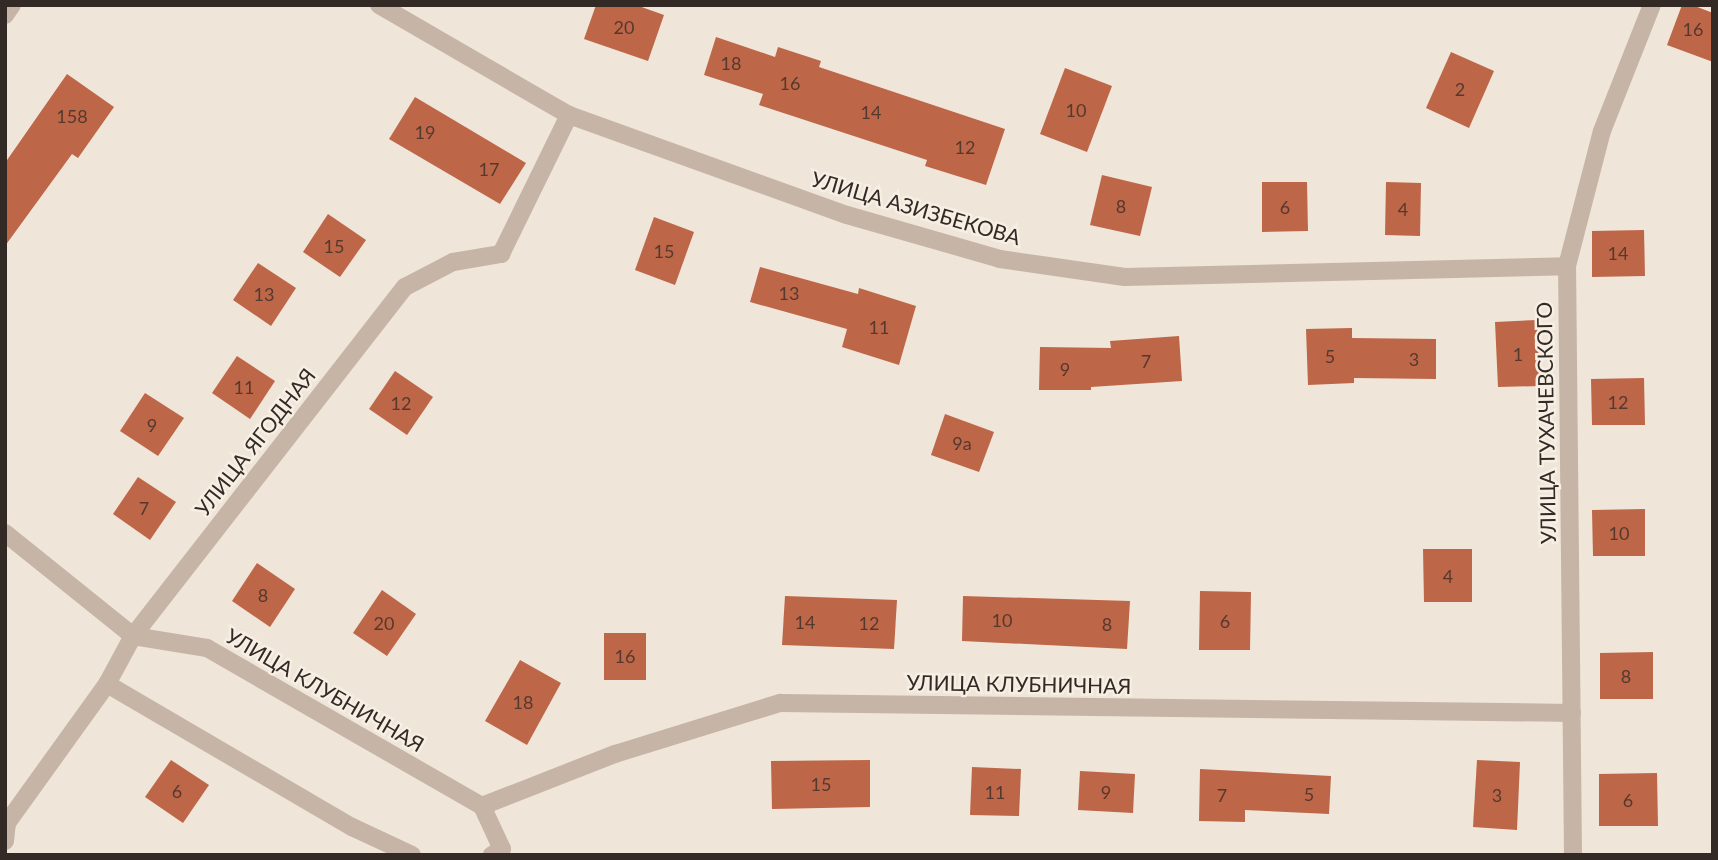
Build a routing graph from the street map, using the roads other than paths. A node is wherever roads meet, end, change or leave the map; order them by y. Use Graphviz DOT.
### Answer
graph roads {
  1 [pos="12,5"];
  2 [pos="379,5"];
  3 [pos="1652,5"];
  4 [pos="5,15"];
  5 [pos="569,116"];
  6 [pos="1567,266"];
  7 [pos="5,533"];
  8 [pos="133,636"];
  9 [pos="107,684"];
  10 [pos="1572,713"];
  11 [pos="482,806"];
  12 [pos="5,841"];
  13 [pos="412,855"];
  14 [pos="492,855"];
  15 [pos="1573,855"];
  1 -- 4 [label="street"];
  2 -- 5 [label="street, УЛИЦА АЗИЗБЕКОВА"];
  3 -- 6 [label="street, УЛИЦА ТУХАЧЕВСКОГО"];
  5 -- 6 [label="street, УЛИЦА АЗИЗБЕКОВА"];
  5 -- 8 [label="street, УЛИЦА ЯГОДНАЯ"];
  6 -- 10 [label="street, УЛИЦА ТУХАЧЕВСКОГО"];
  7 -- 8 [label="street, УЛИЦА КЛУБНИЧНАЯ"];
  8 -- 9 [label="street, УЛИЦА ЯГОДНАЯ"];
  8 -- 11 [label="street, УЛИЦА КЛУБНИЧНАЯ"];
  9 -- 12 [label="street, УЛИЦА ЯГОДНАЯ"];
  9 -- 13 [label="street"];
  10 -- 11 [label="street, УЛИЦА КЛУБНИЧНАЯ"];
  10 -- 15 [label="street, УЛИЦА ТУХАЧЕВСКОГО"];
  11 -- 14 [label="street"];
}
